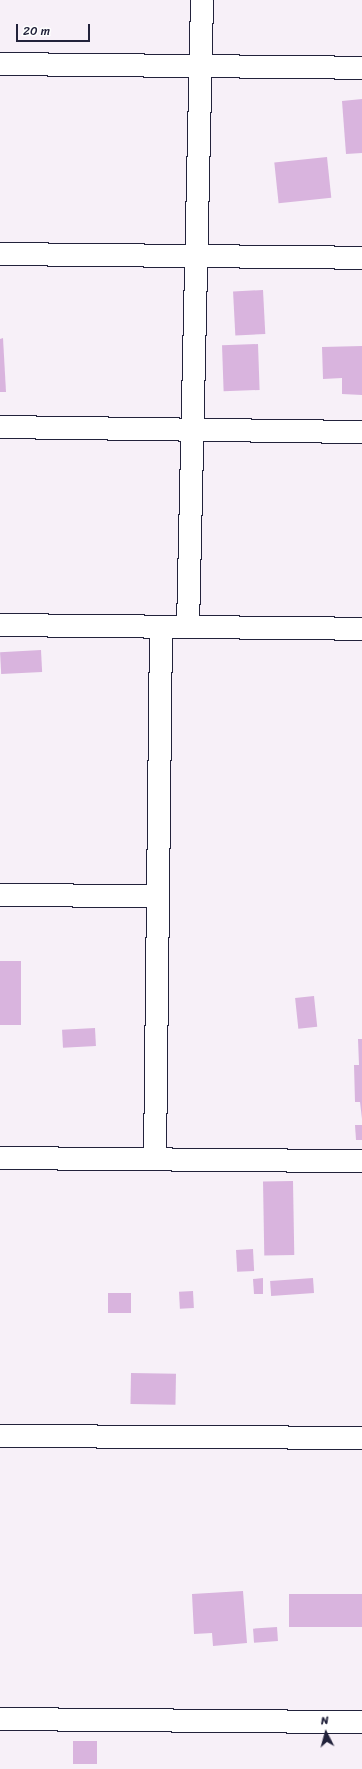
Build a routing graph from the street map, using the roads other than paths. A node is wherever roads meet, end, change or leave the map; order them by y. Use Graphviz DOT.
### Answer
graph roads {
  1 [pos="202,0"];
  2 [pos="0,64"];
  3 [pos="200,66"];
  4 [pos="362,68"];
  5 [pos="0,254"];
  6 [pos="197,256"];
  7 [pos="362,258"];
  8 [pos="0,428"];
  9 [pos="193,430"];
  10 [pos="362,432"];
  11 [pos="0,625"];
  12 [pos="161,627"];
  13 [pos="188,627"];
  14 [pos="362,629"];
  15 [pos="0,895"];
  16 [pos="158,896"];
  17 [pos="0,1158"];
  18 [pos="154,1159"];
  19 [pos="362,1161"];
  20 [pos="0,1436"];
  21 [pos="362,1438"];
  22 [pos="0,1719"];
  23 [pos="362,1722"];
  1 -- 3 [label="street"];
  2 -- 3 [label="street"];
  3 -- 4 [label="street"];
  3 -- 6 [label="street"];
  5 -- 6 [label="street"];
  6 -- 7 [label="street"];
  6 -- 9 [label="street"];
  8 -- 9 [label="street"];
  9 -- 10 [label="street"];
  9 -- 13 [label="street"];
  11 -- 12 [label="street"];
  12 -- 13 [label="street"];
  12 -- 16 [label="street"];
  13 -- 14 [label="street"];
  15 -- 16 [label="street"];
  16 -- 18 [label="street"];
  17 -- 18 [label="street"];
  18 -- 19 [label="street"];
  20 -- 21 [label="street"];
  22 -- 23 [label="street"];
}
